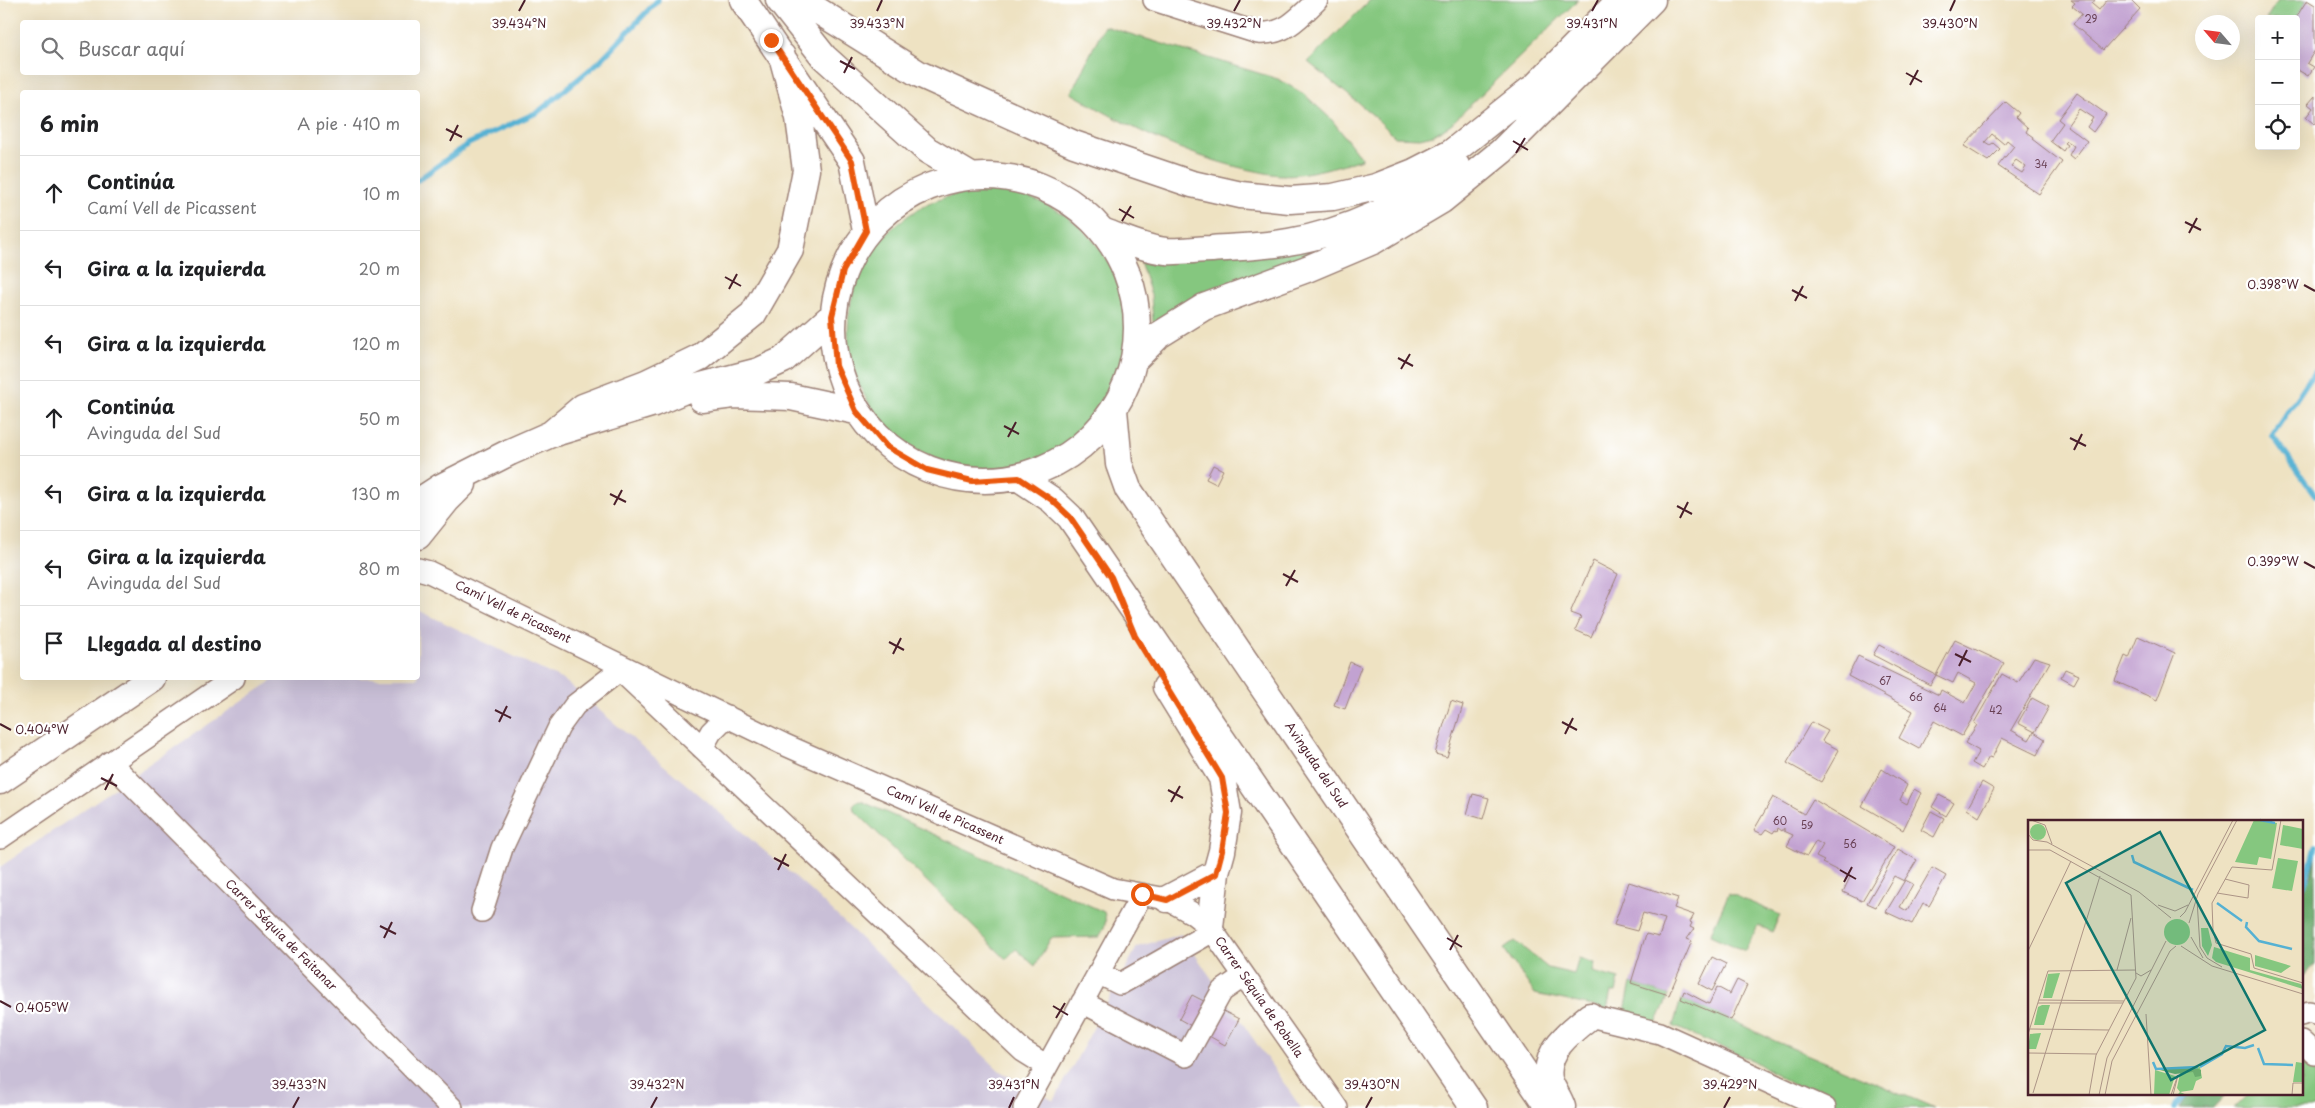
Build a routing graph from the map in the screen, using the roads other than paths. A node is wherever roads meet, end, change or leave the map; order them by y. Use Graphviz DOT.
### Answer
graph roads {
  1 [pos="743,0"];
  2 [pos="778,0"];
  3 [pos="802,0"];
  4 [pos="1154,0"];
  5 [pos="1317,0"];
  6 [pos="1620,0"];
  7 [pos="1652,0"];
  8 [pos="782,56"];
  9 [pos="1530,90"];
  10 [pos="969,175"];
  11 [pos="866,231"];
  12 [pos="1105,232"];
  13 [pos="832,316"];
  14 [pos="1134,360"];
  15 [pos="654,403"];
  16 [pos="1114,410"];
  17 [pos="856,411"];
  18 [pos="550,434"];
  19 [pos="481,467"];
  20 [pos="1019,478"];
  21 [pos="420,501"];
  22 [pos="420,534"];
  23 [pos="420,570"];
  24 [pos="1111,577"];
  25 [pos="614,664"];
  26 [pos="149,680"];
  27 [pos="231,680"];
  28 [pos="726,716"];
  29 [pos="702,748"];
  30 [pos="110,762"];
  31 [pos="0,781"];
  32 [pos="0,838"];
  33 [pos="1216,874"];
  34 [pos="1142,894"];
  35 [pos="1167,900"];
  36 [pos="482,911"];
  37 [pos="1211,929"];
  38 [pos="1098,973"];
  39 [pos="1244,976"];
  40 [pos="1082,1002"];
  41 [pos="2315,1014"];
  42 [pos="2302,1015"];
  43 [pos="1590,1016"];
  44 [pos="2302,1041"];
  45 [pos="2315,1054"];
  46 [pos="1046,1066"];
  47 [pos="452,1108"];
  48 [pos="1024,1108"];
  49 [pos="1337,1108"];
  50 [pos="1474,1108"];
  51 [pos="1549,1108"];
  52 [pos="1562,1108"];
  53 [pos="1825,1108"];
  1 -- 8 [label="main road"];
  2 -- 10 [label="main road"];
  3 -- 9 [label="main road"];
  4 -- 5 [label="street"];
  6 -- 9 [label="main road"];
  7 -- 14 [label="main road"];
  8 -- 11 [label="main road"];
  8 -- 18 [label="main road"];
  9 -- 12 [label="main road"];
  10 -- 11 [label="main road"];
  10 -- 12 [label="main road"];
  11 -- 13 [label="main road"];
  12 -- 14 [label="main road"];
  13 -- 15 [label="main road"];
  13 -- 17 [label="main road"];
  14 -- 16 [label="main road"];
  15 -- 17 [label="main road"];
  15 -- 18 [label="main road"];
  16 -- 20 [label="main road"];
  16 -- 51 [label="main road, Avinguda del Sud"];
  17 -- 20 [label="main road"];
  18 -- 19 [label="main road"];
  19 -- 21 [label="main road"];
  19 -- 22 [label="main road"];
  20 -- 24 [label="main road"];
  23 -- 25 [label="street, Camí Vell de Picassent"];
  24 -- 33 [label="main road"];
  24 -- 50 [label="main road"];
  25 -- 28 [label="street, Camí Vell de Picassent"];
  25 -- 29 [label="street, Camí Vell de Picassent"];
  25 -- 36 [label="street"];
  26 -- 31 [label="main road"];
  27 -- 30 [label="street"];
  28 -- 29 [label="street"];
  28 -- 34 [label="street, Camí Vell de Picassent"];
  29 -- 46 [label="street, Camí Vell de Picassent"];
  30 -- 32 [label="street"];
  30 -- 47 [label="street, Carrer Séquia de Faitanar"];
  33 -- 35 [label="main road"];
  33 -- 37 [label="main road"];
  34 -- 35 [label="street, Camí Vell de Picassent"];
  34 -- 38 [label="street"];
  35 -- 37 [label="street, Carrer Séquia de Robella"];
  37 -- 38 [label="street"];
  37 -- 39 [label="street, Carrer Séquia de Robella"];
  38 -- 40 [label="street"];
  39 -- 40 [label="street"];
  39 -- 49 [label="street, Carrer Séquia de Robella"];
  40 -- 46 [label="street"];
  41 -- 42 [label="street"];
  43 -- 52 [label="main road"];
  43 -- 53 [label="street"];
  44 -- 45 [label="street"];
  46 -- 48 [label="street"];
}
